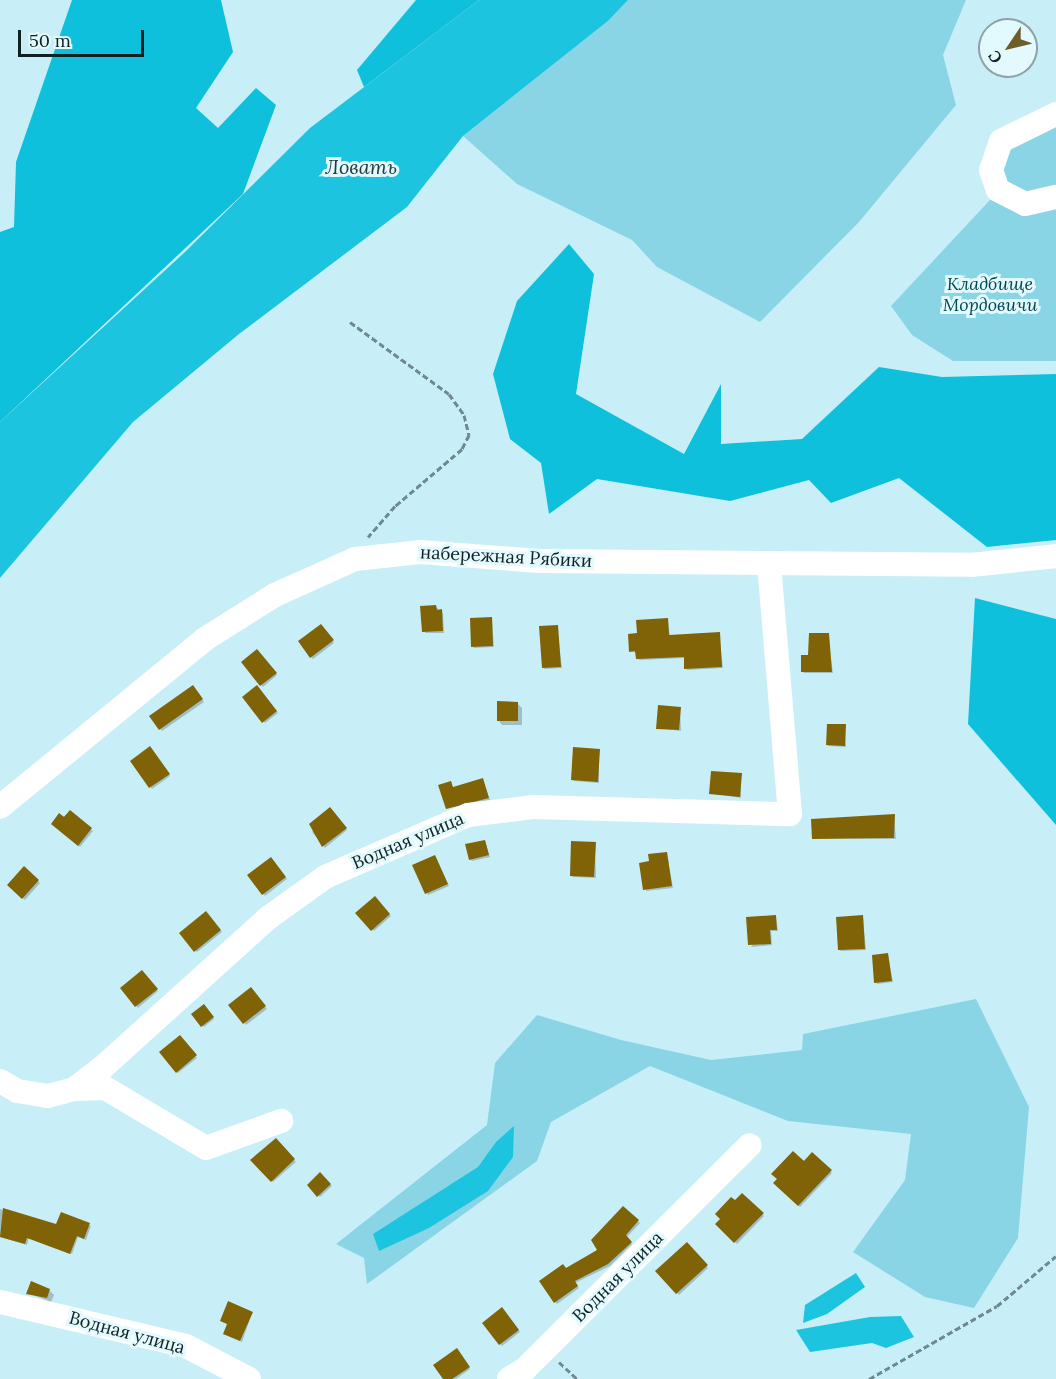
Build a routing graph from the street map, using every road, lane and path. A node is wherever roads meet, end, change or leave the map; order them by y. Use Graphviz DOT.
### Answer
graph roads {
  1 [pos="1056,114"];
  2 [pos="1056,197"];
  3 [pos="350,322"];
  4 [pos="1056,556"];
  5 [pos="355,559"];
  6 [pos="769,563"];
  7 [pos="0,807"];
  8 [pos="0,1081"];
  9 [pos="74,1089"];
  10 [pos="281,1121"];
  11 [pos="750,1145"];
  12 [pos="1056,1256"];
  13 [pos="0,1302"];
  14 [pos="249,1379"];
  15 [pos="509,1379"];
  16 [pos="869,1379"];
  1 -- 2 [label="street"];
  3 -- 5 [label="path"];
  4 -- 6 [label="street, набережная Рябики"];
  5 -- 6 [label="street, набережная Рябики"];
  5 -- 7 [label="street, набережная Рябики"];
  6 -- 9 [label="street, Водная улица"];
  8 -- 9 [label="street, Водная улица"];
  9 -- 10 [label="street"];
  11 -- 15 [label="street, Водная улица"];
  12 -- 16 [label="path"];
  13 -- 14 [label="street, Водная улица"];
}
